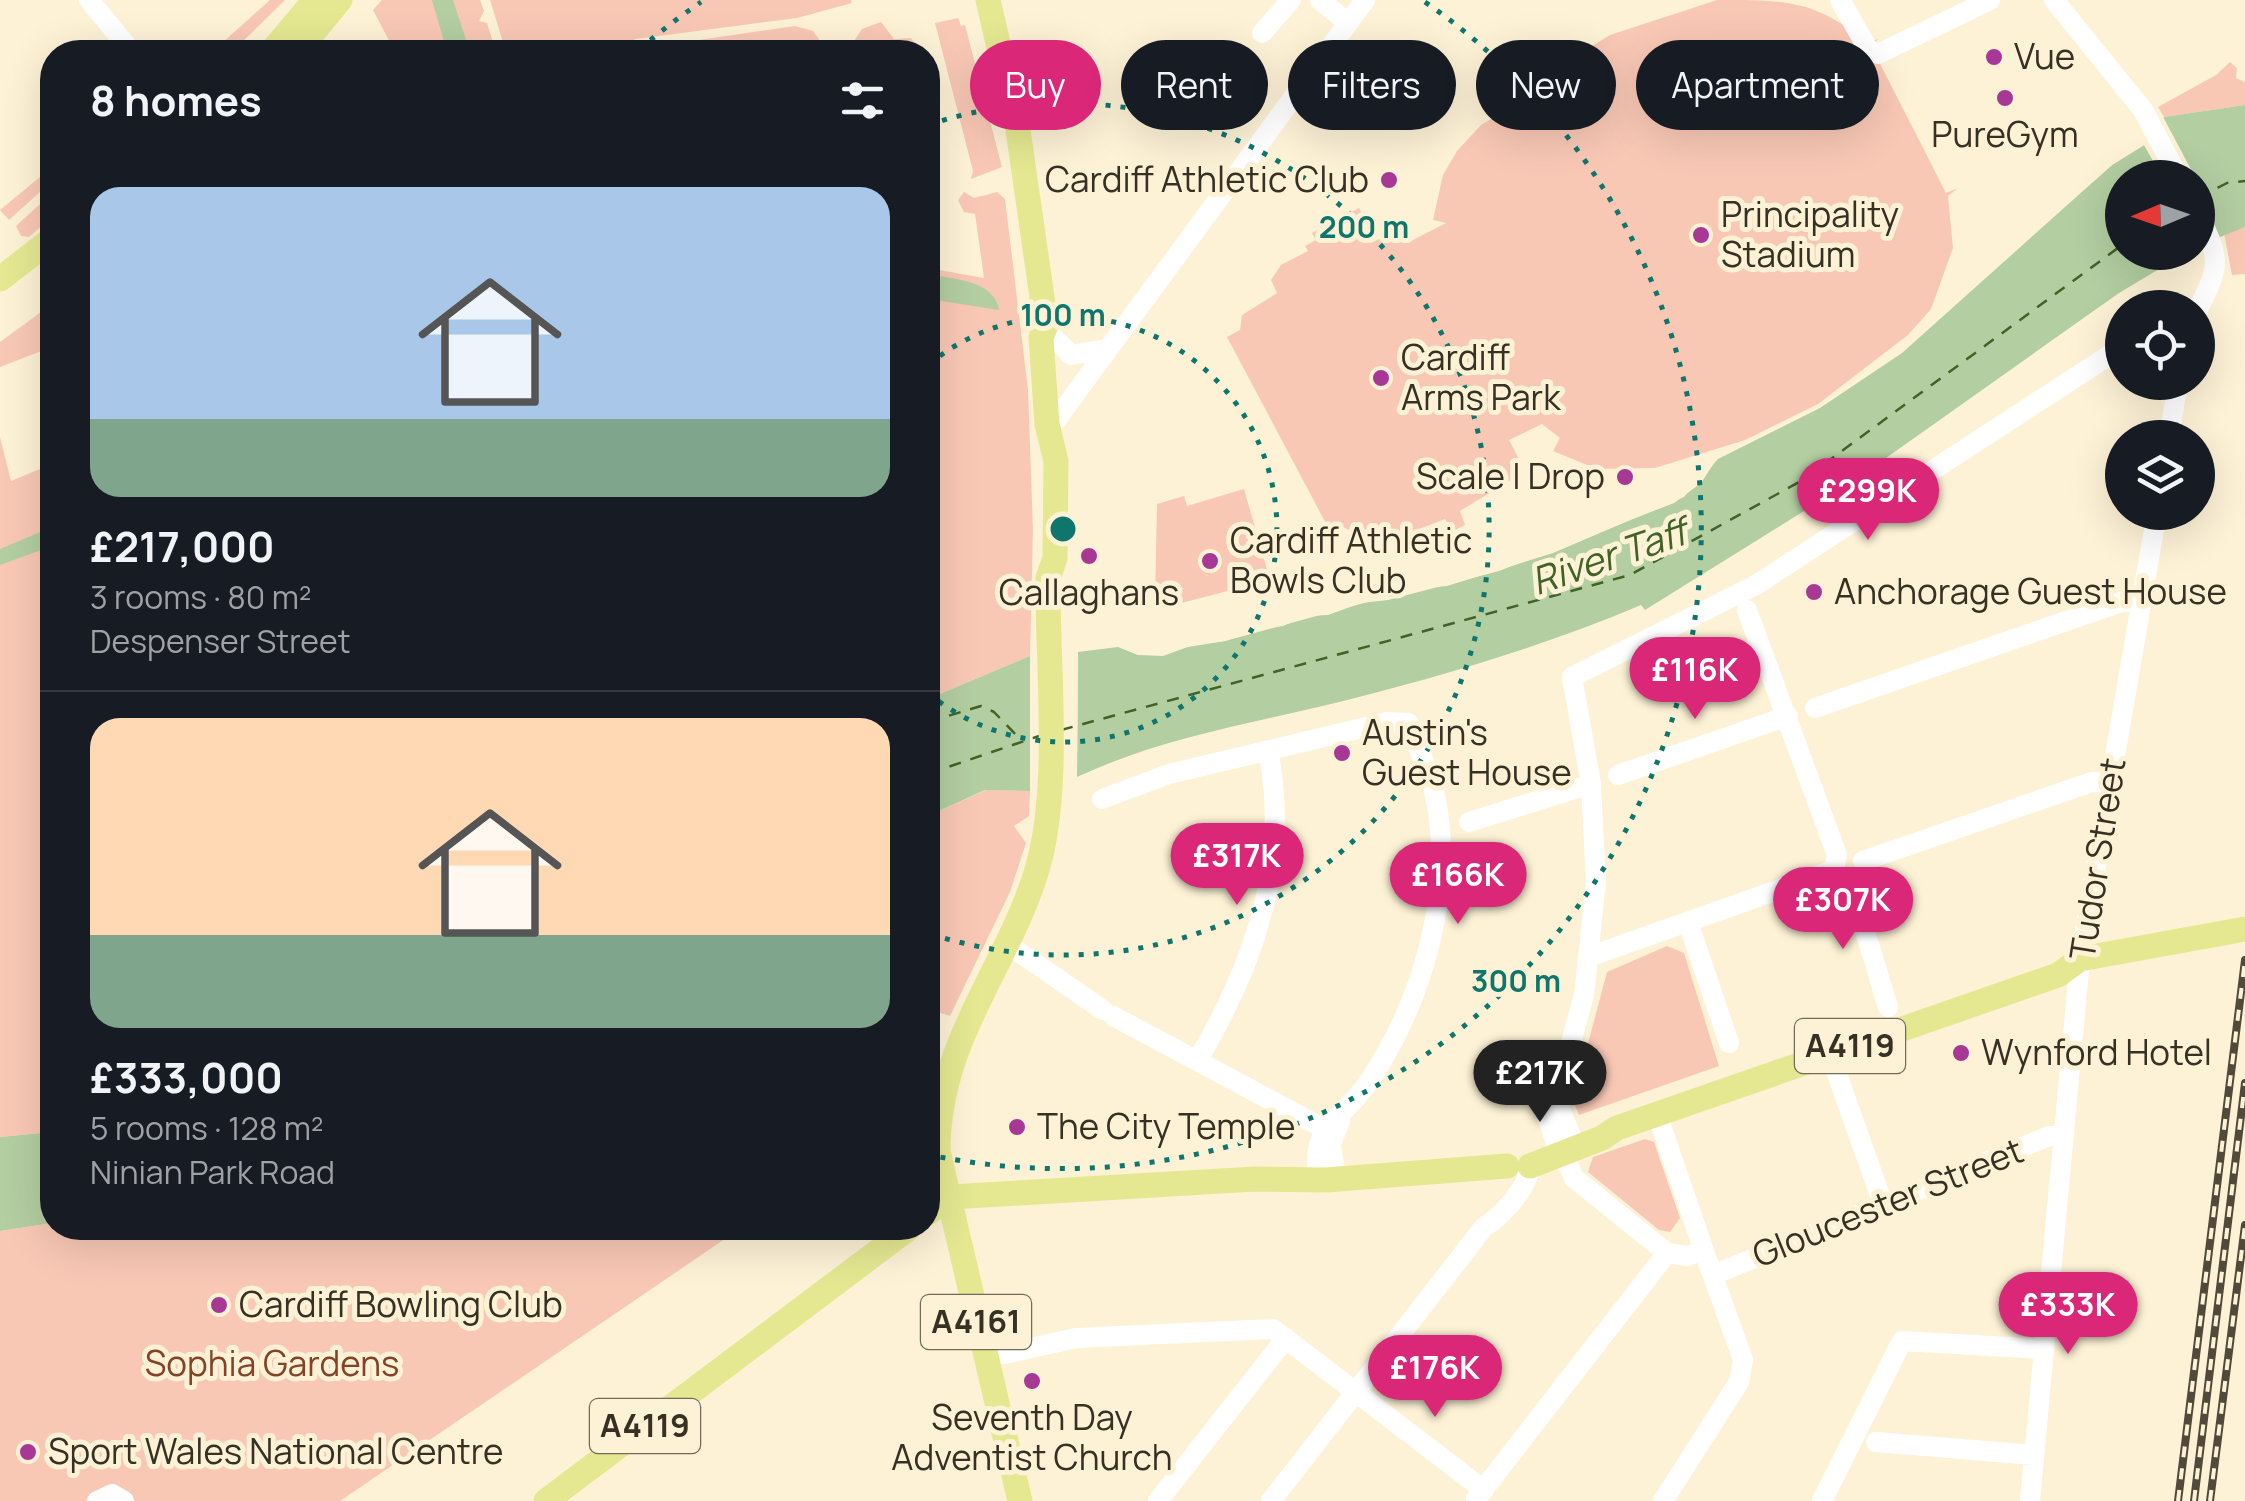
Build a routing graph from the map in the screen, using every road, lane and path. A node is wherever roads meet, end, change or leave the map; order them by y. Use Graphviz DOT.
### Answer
graph roads {
  1 [pos="89,0"];
  2 [pos="314,0"];
  3 [pos="340,0"];
  4 [pos="988,0"];
  5 [pos="1291,0"];
  6 [pos="1320,0"];
  7 [pos="1365,0"];
  8 [pos="1840,0"];
  9 [pos="1990,0"];
  10 [pos="2054,0"];
  11 [pos="1348,23"];
  12 [pos="1262,32"];
  13 [pos="122,40"];
  14 [pos="281,40"];
  15 [pos="307,40"];
  16 [pos="2170,160"];
  17 [pos="40,248"];
  18 [pos="2215,265"];
  19 [pos="0,280"];
  20 [pos="2208,290"];
  21 [pos="1049,332"];
  22 [pos="1106,349"];
  23 [pos="2105,358"];
  24 [pos="1057,416"];
  25 [pos="2154,530"];
  26 [pos="2142,604"];
  27 [pos="1747,610"];
  28 [pos="1815,708"];
  29 [pos="1788,716"];
  30 [pos="1268,751"];
  31 [pos="1618,775"];
  32 [pos="2110,783"];
  33 [pos="1591,784"];
  34 [pos="1055,794"];
  35 [pos="1102,798"];
  36 [pos="1469,822"];
  37 [pos="1863,860"];
  38 [pos="1834,870"];
  39 [pos="1688,922"];
  40 [pos="2245,929"];
  41 [pos="1016,950"];
  42 [pos="1591,956"];
  43 [pos="2080,959"];
  44 [pos="1888,1006"];
  45 [pos="1729,1043"];
  46 [pos="1830,1054"];
  47 [pos="1196,1061"];
  48 [pos="1658,1114"];
  49 [pos="1342,1115"];
  50 [pos="1323,1128"];
  51 [pos="940,1133"];
  52 [pos="2063,1136"];
  53 [pos="1565,1149"];
  54 [pos="1517,1159"];
  55 [pos="940,1173"];
  56 [pos="1326,1174"];
  57 [pos="950,1197"];
  58 [pos="1884,1204"];
  59 [pos="940,1205"];
  60 [pos="893,1240"];
  61 [pos="1704,1252"];
  62 [pos="1667,1253"];
  63 [pos="1713,1275"];
  64 [pos="1286,1338"];
  65 [pos="2044,1348"];
  66 [pos="1005,1354"];
  67 [pos="1356,1390"];
  68 [pos="1876,1442"];
  69 [pos="2034,1456"];
  70 [pos="1479,1496"];
  71 [pos="122,1499"];
  72 [pos="98,1501"];
  73 [pos="546,1501"];
  74 [pos="1020,1501"];
  75 [pos="1158,1501"];
  76 [pos="1271,1501"];
  77 [pos="1664,1501"];
  78 [pos="1822,1501"];
  79 [pos="2030,1501"];
  1 -- 13 [label="street"];
  2 -- 14 [label="main road"];
  3 -- 15 [label="main road"];
  4 -- 21 [label="main road, A4161"];
  5 -- 12 [label="street"];
  6 -- 11 [label="street"];
  7 -- 11 [label="street"];
  8 -- 9 [label="street"];
  10 -- 16 [label="street"];
  11 -- 22 [label="street"];
  17 -- 19 [label="main road"];
  18 -- 20 [label="street"];
  21 -- 22 [label="street"];
  21 -- 24 [label="main road, A4161"];
  22 -- 24 [label="street"];
  23 -- 33 [label="street"];
  24 -- 34 [label="main road, A4161"];
  25 -- 26 [label="street, Tudor Street"];
  26 -- 28 [label="street"];
  26 -- 32 [label="street, Tudor Street"];
  27 -- 29 [label="street"];
  29 -- 31 [label="street"];
  29 -- 38 [label="street"];
  30 -- 35 [label="street"];
  30 -- 47 [label="street"];
  30 -- 49 [label="street"];
  32 -- 37 [label="street"];
  32 -- 43 [label="street, Tudor Street"];
  33 -- 36 [label="street"];
  33 -- 42 [label="street"];
  34 -- 41 [label="main road, A4161"];
  34 -- 51 [label="main road, A4161"];
  38 -- 39 [label="street"];
  38 -- 44 [label="street"];
  39 -- 42 [label="street"];
  39 -- 45 [label="street"];
  40 -- 43 [label="main road, A4119"];
  41 -- 47 [label="street"];
  41 -- 57 [label="main road, A4161"];
  42 -- 53 [label="street"];
  43 -- 46 [label="main road, A4119"];
  43 -- 52 [label="street, Tudor Street"];
  46 -- 48 [label="main road, A4119"];
  46 -- 58 [label="street"];
  47 -- 50 [label="street"];
  48 -- 53 [label="main road, A4119"];
  48 -- 61 [label="street"];
  49 -- 50 [label="street"];
  49 -- 56 [label="street"];
  50 -- 56 [label="street"];
  52 -- 58 [label="street, Gloucester Street"];
  52 -- 65 [label="street, Tudor Street"];
  53 -- 54 [label="main road, A4119"];
  53 -- 62 [label="street"];
  54 -- 56 [label="main road, A4119"];
  54 -- 67 [label="street"];
  55 -- 57 [label="main road, A4161"];
  56 -- 57 [label="main road, A4119"];
  57 -- 59 [label="main road"];
  57 -- 74 [label="main road, A4161"];
  58 -- 63 [label="street, Gloucester Street"];
  60 -- 73 [label="main road, A4119"];
  61 -- 62 [label="street"];
  61 -- 63 [label="street"];
  62 -- 70 [label="street"];
  63 -- 77 [label="street"];
  64 -- 66 [label="street"];
  64 -- 67 [label="street"];
  64 -- 75 [label="street"];
  65 -- 69 [label="street, Tudor Street"];
  65 -- 78 [label="street"];
  67 -- 70 [label="street"];
  67 -- 76 [label="street"];
  68 -- 69 [label="street"];
  69 -- 79 [label="street, Tudor Street"];
  71 -- 72 [label="street"];
}
